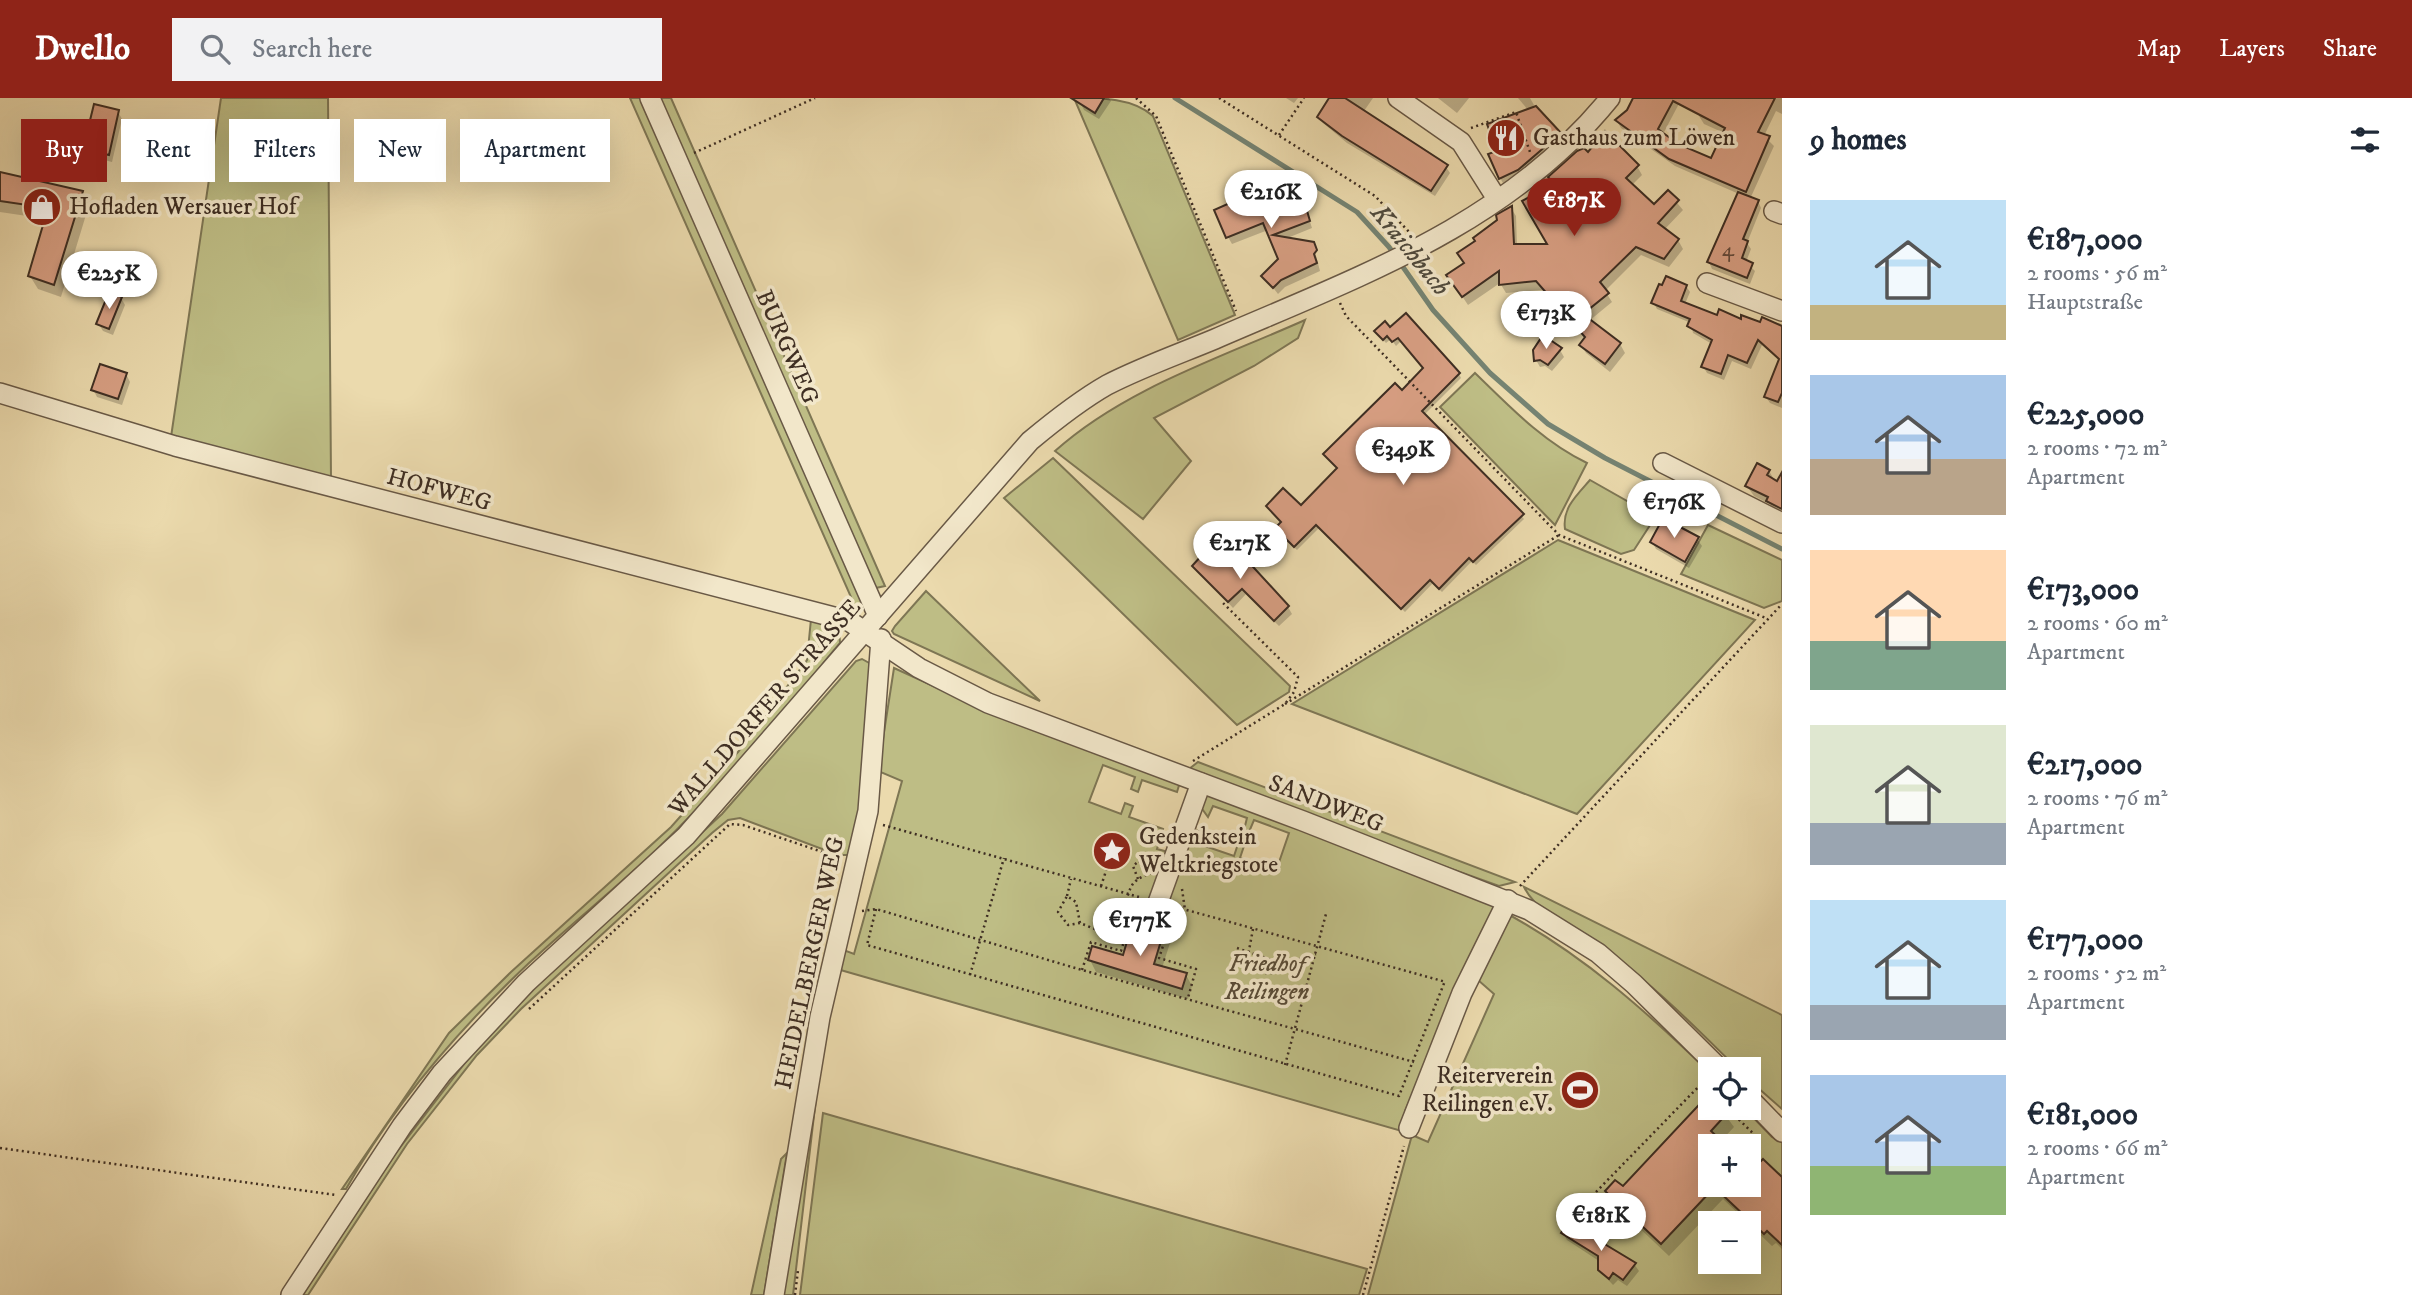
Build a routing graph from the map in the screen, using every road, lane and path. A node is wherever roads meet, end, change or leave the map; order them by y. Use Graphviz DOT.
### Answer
graph roads {
  1 [pos="650,98"];
  2 [pos="815,98"];
  3 [pos="1136,98"];
  4 [pos="1146,98"];
  5 [pos="1219,98"];
  6 [pos="1304,98"];
  7 [pos="1398,98"];
  8 [pos="1610,98"];
  9 [pos="1143,102"];
  10 [pos="1279,135"];
  11 [pos="1466,149"];
  12 [pos="678,160"];
  13 [pos="1539,171"];
  14 [pos="1497,199"];
  15 [pos="1414,242"];
  16 [pos="1706,283"];
  17 [pos="1335,289"];
  18 [pos="1782,311"];
  19 [pos="1242,327"];
  20 [pos="0,393"];
  21 [pos="1663,463"];
  22 [pos="1782,523"];
  23 [pos="1559,535"];
  24 [pos="1222,602"];
  25 [pos="1782,604"];
  26 [pos="1766,618"];
  27 [pos="875,629"];
  28 [pos="1285,704"];
  29 [pos="1176,772"];
  30 [pos="1200,783"];
  31 [pos="1111,856"];
  32 [pos="1004,858"];
  33 [pos="856,863"];
  34 [pos="1149,873"];
  35 [pos="1071,879"];
  36 [pos="1138,879"];
  37 [pos="1101,886"];
  38 [pos="1126,893"];
  39 [pos="1067,896"];
  40 [pos="1508,900"];
  41 [pos="876,909"];
  42 [pos="865,912"];
  43 [pos="1326,914"];
  44 [pos="1152,922"];
  45 [pos="1080,923"];
  46 [pos="1254,929"];
  47 [pos="980,940"];
  48 [pos="1237,948"];
  49 [pos="1249,951"];
  50 [pos="1316,954"];
  51 [pos="1283,964"];
  52 [pos="1082,970"];
  53 [pos="970,975"];
  54 [pos="1446,981"];
  55 [pos="1188,998"];
  56 [pos="521,1016"];
  57 [pos="1295,1031"];
  58 [pos="1698,1057"];
  59 [pos="1413,1061"];
  60 [pos="1285,1066"];
  61 [pos="1423,1066"];
  62 [pos="1698,1087"];
  63 [pos="1761,1110"];
  64 [pos="1739,1120"];
  65 [pos="1409,1128"];
  66 [pos="1782,1132"];
  67 [pos="1762,1142"];
  68 [pos="0,1147"];
  69 [pos="1596,1192"];
  70 [pos="353,1199"];
  71 [pos="291,1295"];
  72 [pos="774,1295"];
  73 [pos="1363,1295"];
  1 -- 12 [label="street, BURGWEG"];
  2 -- 12 [label="path"];
  3 -- 9 [label="path"];
  4 -- 9 [label="path"];
  5 -- 10 [label="path"];
  6 -- 10 [label="path"];
  7 -- 11 [label="street"];
  8 -- 13 [label="street, WALLDORFER STRASSE"];
  9 -- 19 [label="path"];
  10 -- 15 [label="path"];
  11 -- 13 [label="path"];
  11 -- 14 [label="street"];
  12 -- 27 [label="street, BURGWEG"];
  13 -- 14 [label="street, WALLDORFER STRASSE"];
  14 -- 15 [label="street, WALLDORFER STRASSE"];
  15 -- 17 [label="street, WALLDORFER STRASSE"];
  16 -- 18 [label="street"];
  17 -- 19 [label="street, WALLDORFER STRASSE"];
  17 -- 23 [label="path"];
  19 -- 27 [label="street, WALLDORFER STRASSE"];
  20 -- 27 [label="street, HOFWEG"];
  21 -- 22 [label="street"];
  23 -- 26 [label="path"];
  23 -- 28 [label="path"];
  24 -- 28 [label="path"];
  25 -- 26 [label="path"];
  26 -- 40 [label="path"];
  27 -- 29 [label="street, SANDWEG"];
  27 -- 33 [label="street, HEIDELBERGER WEG"];
  27 -- 70 [label="street, WALLDORFER STRASSE"];
  28 -- 29 [label="path"];
  29 -- 30 [label="street, SANDWEG"];
  30 -- 40 [label="street, SANDWEG"];
  30 -- 44 [label="street"];
  31 -- 37 [label="path"];
  32 -- 47 [label="path"];
  33 -- 56 [label="path"];
  33 -- 72 [label="street, HEIDELBERGER WEG"];
  34 -- 36 [label="path"];
  35 -- 39 [label="path"];
  38 -- 45 [label="path"];
  39 -- 45 [label="path"];
  39 -- 45 [label="path"];
  40 -- 58 [label="street, SANDWEG"];
  40 -- 65 [label="street"];
  41 -- 42 [label="path"];
  41 -- 47 [label="path"];
  41 -- 53 [label="path"];
  43 -- 50 [label="path"];
  44 -- 52 [label="path"];
  44 -- 55 [label="path"];
  46 -- 49 [label="path"];
  47 -- 52 [label="path"];
  47 -- 53 [label="path"];
  48 -- 49 [label="path"];
  49 -- 51 [label="path"];
  49 -- 51 [label="path"];
  50 -- 51 [label="path"];
  50 -- 57 [label="path"];
  52 -- 55 [label="path"];
  53 -- 60 [label="path"];
  54 -- 59 [label="path"];
  55 -- 57 [label="path"];
  57 -- 59 [label="path"];
  57 -- 60 [label="path"];
  59 -- 60 [label="path"];
  59 -- 61 [label="path"];
  62 -- 69 [label="path"];
  63 -- 66 [label="street"];
  64 -- 67 [label="path"];
  65 -- 73 [label="path"];
  68 -- 70 [label="path"];
  70 -- 71 [label="street, WALLDORFER STRASSE"];
}
